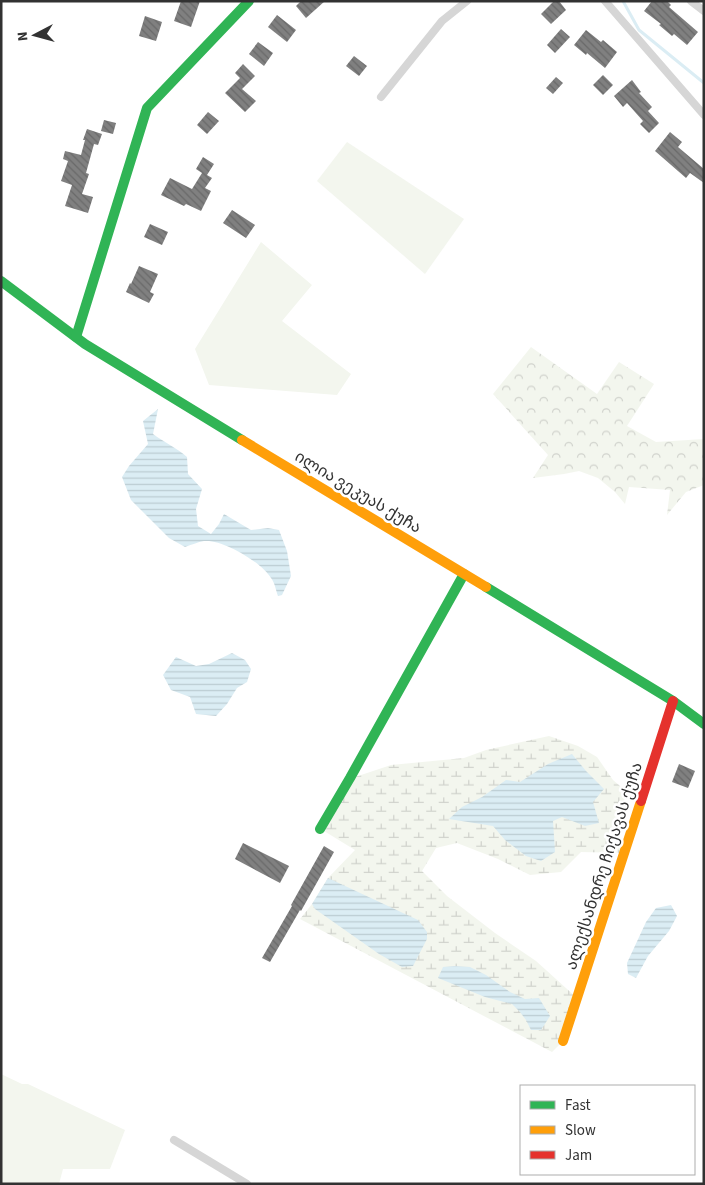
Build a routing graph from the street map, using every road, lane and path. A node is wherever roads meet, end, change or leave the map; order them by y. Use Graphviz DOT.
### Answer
graph roads {
  1 [pos="249,1"];
  2 [pos="468,1"];
  3 [pos="604,1"];
  4 [pos="691,1"];
  5 [pos="704,12"];
  6 [pos="381,97"];
  7 [pos="704,115"];
  8 [pos="1,280"];
  9 [pos="76,337"];
  10 [pos="464,574"];
  11 [pos="673,701"];
  12 [pos="704,724"];
  13 [pos="320,828"];
  14 [pos="563,1041"];
  15 [pos="174,1140"];
  16 [pos="247,1184"];
  1 -- 9 [label="street"];
  2 -- 6 [label="street"];
  3 -- 7 [label="street"];
  4 -- 5 [label="street"];
  8 -- 9 [label="street, ილია ვეკუას ქუჩა"];
  9 -- 10 [label="street, ილია ვეკუას ქუჩა"];
  10 -- 11 [label="street, ილია ვეკუას ქუჩა"];
  10 -- 13 [label="street"];
  11 -- 12 [label="street, ილია ვეკუას ქუჩა"];
  11 -- 14 [label="street, ალექსანდრე ჩიქავას ქუჩა"];
  15 -- 16 [label="street"];
}
